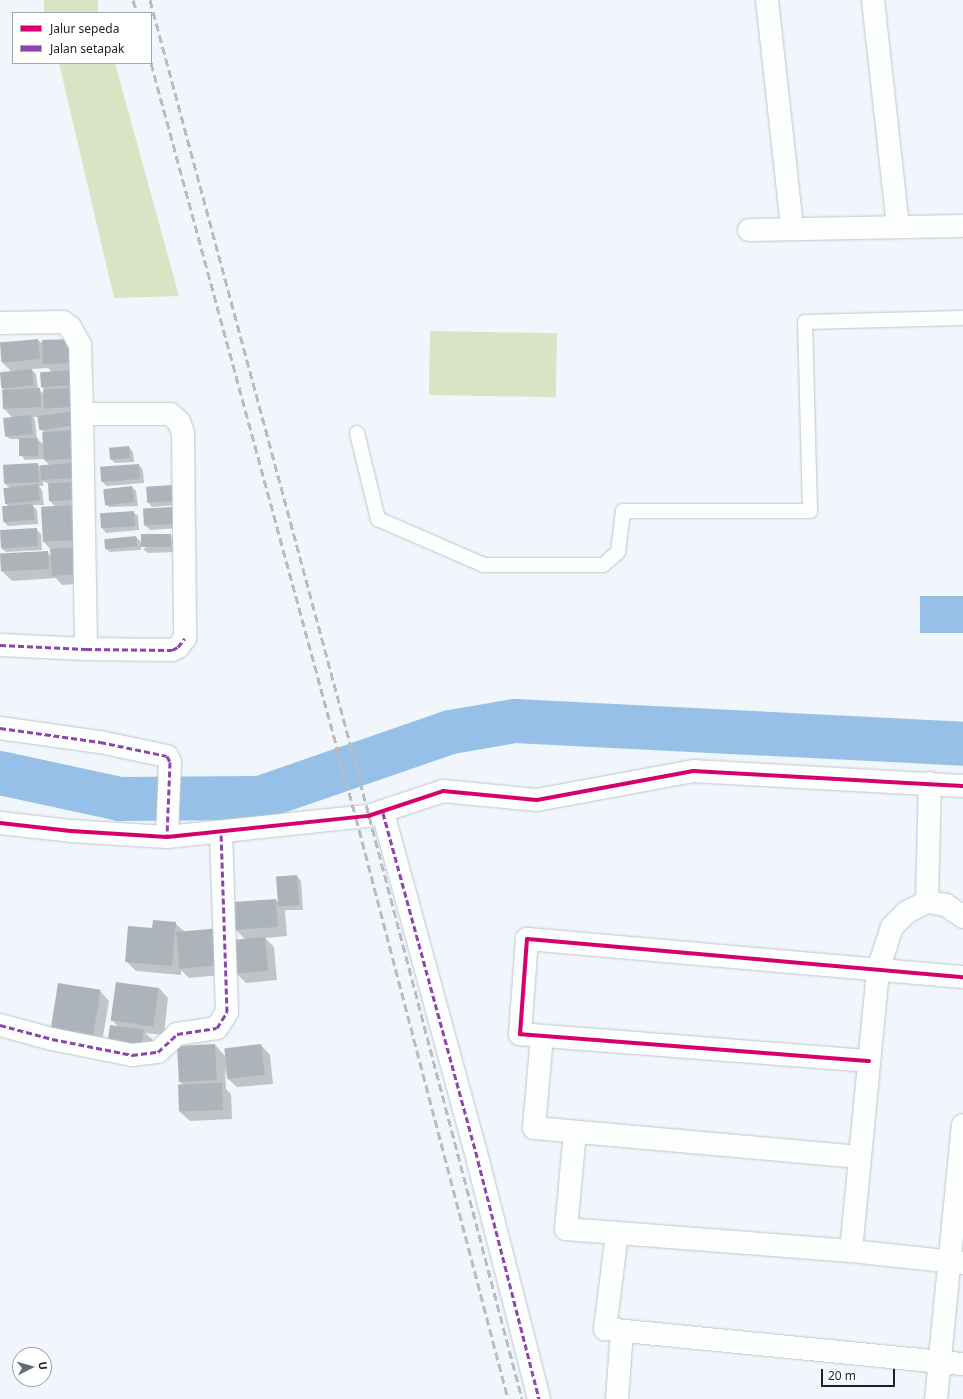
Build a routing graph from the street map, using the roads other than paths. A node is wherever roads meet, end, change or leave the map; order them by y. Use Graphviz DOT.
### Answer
graph roads {
  1 [pos="767,0"];
  2 [pos="873,0"];
  3 [pos="963,226"];
  4 [pos="792,227"];
  5 [pos="898,227"];
  6 [pos="749,230"];
  7 [pos="963,318"];
  8 [pos="0,323"];
  9 [pos="82,414"];
  10 [pos="357,434"];
  11 [pos="0,645"];
  12 [pos="86,649"];
  13 [pos="0,728"];
  14 [pos="930,783"];
  15 [pos="963,786"];
  16 [pos="383,813"];
  17 [pos="0,823"];
  18 [pos="167,827"];
  19 [pos="221,832"];
  20 [pos="927,902"];
  21 [pos="963,917"];
  22 [pos="878,970"];
  23 [pos="963,977"];
  24 [pos="0,1025"];
  25 [pos="542,1036"];
  26 [pos="869,1061"];
  27 [pos="963,1125"];
  28 [pos="575,1132"];
  29 [pos="860,1157"];
  30 [pos="617,1233"];
  31 [pos="851,1251"];
  32 [pos="956,1263"];
  33 [pos="622,1331"];
  34 [pos="940,1362"];
  35 [pos="963,1364"];
  36 [pos="539,1399"];
  37 [pos="617,1399"];
  38 [pos="936,1399"];
  1 -- 4 [label="street"];
  2 -- 5 [label="street"];
  3 -- 5 [label="street"];
  4 -- 5 [label="street"];
  4 -- 6 [label="street"];
  7 -- 10 [label="lane"];
  8 -- 9 [label="street"];
  9 -- 12 [label="street"];
  9 -- 12 [label="street"];
  11 -- 12 [label="street"];
  13 -- 18 [label="street"];
  14 -- 15 [label="street"];
  14 -- 16 [label="street"];
  14 -- 20 [label="street"];
  16 -- 19 [label="street"];
  16 -- 36 [label="street"];
  17 -- 18 [label="street"];
  18 -- 19 [label="street"];
  19 -- 24 [label="street"];
  20 -- 21 [label="street"];
  20 -- 22 [label="street"];
  22 -- 23 [label="street"];
  22 -- 25 [label="street"];
  22 -- 26 [label="street"];
  25 -- 26 [label="street"];
  25 -- 28 [label="street"];
  26 -- 29 [label="street"];
  27 -- 32 [label="street"];
  28 -- 29 [label="street"];
  28 -- 30 [label="street"];
  29 -- 31 [label="street"];
  30 -- 31 [label="street"];
  30 -- 33 [label="street"];
  31 -- 32 [label="street"];
  32 -- 34 [label="street"];
  33 -- 34 [label="street"];
  33 -- 37 [label="street"];
  34 -- 35 [label="street"];
  34 -- 38 [label="street"];
}
